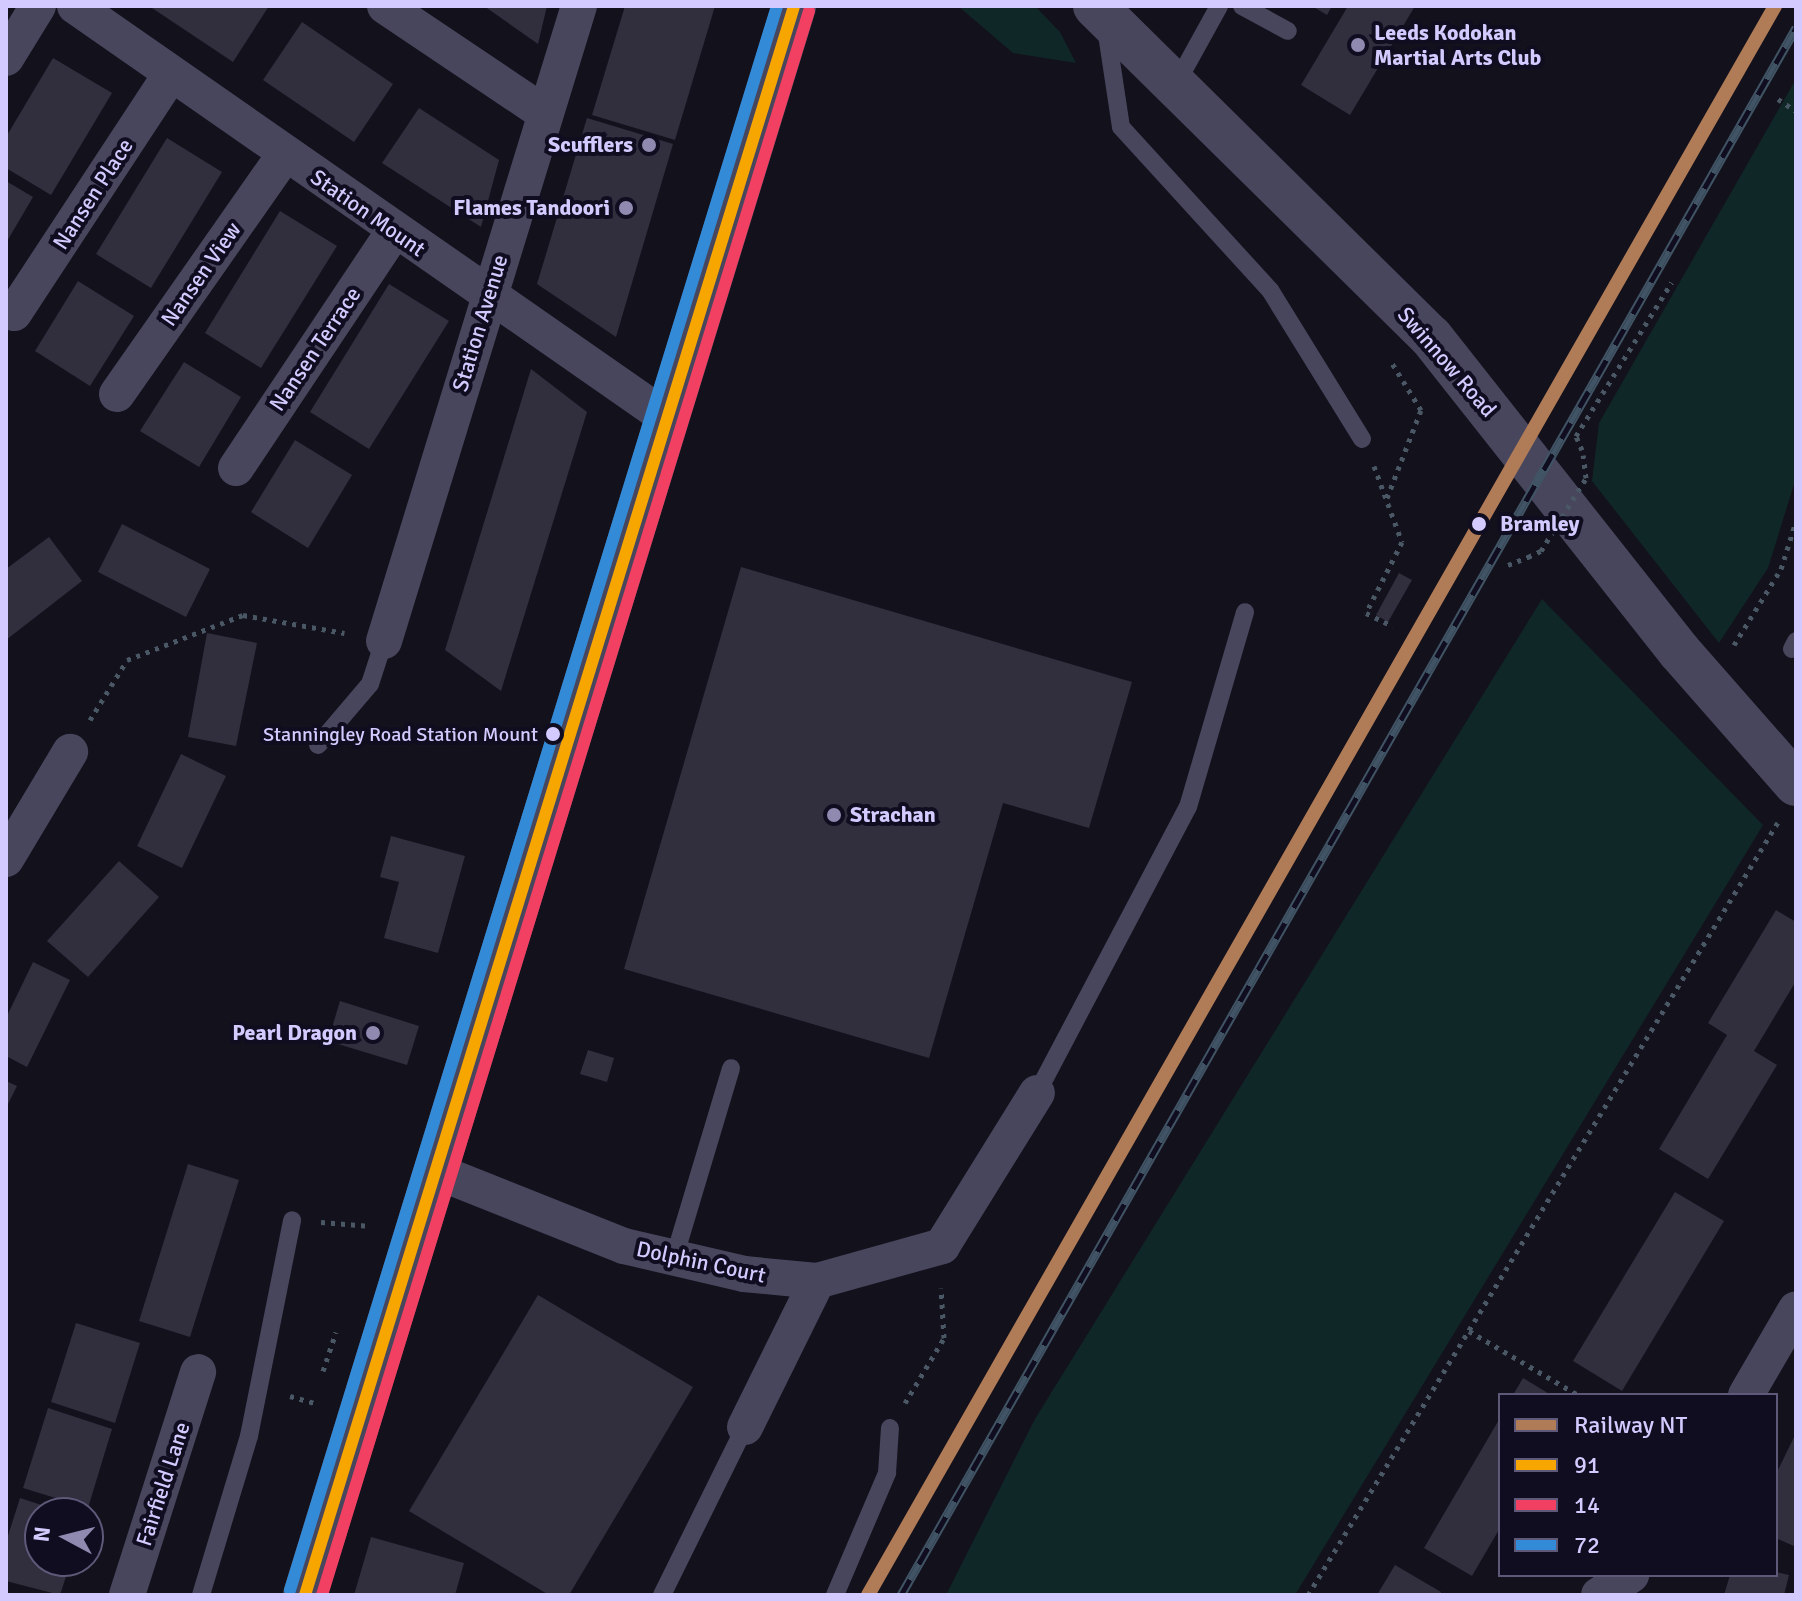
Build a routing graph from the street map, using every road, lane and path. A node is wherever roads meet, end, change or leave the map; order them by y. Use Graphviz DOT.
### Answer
graph roads {
  1 [pos="38,6"];
  2 [pos="75,6"];
  3 [pos="385,6"];
  4 [pos="579,6"];
  5 [pos="794,6"];
  6 [pos="1219,6"];
  7 [pos="1242,6"];
  8 [pos="1102,8"];
  9 [pos="1288,31"];
  10 [pos="6,58"];
  11 [pos="171,74"];
  12 [pos="1176,84"];
  13 [pos="1778,99"];
  14 [pos="1796,111"];
  15 [pos="543,112"];
  16 [pos="285,154"];
  17 [pos="394,231"];
  18 [pos="1672,282"];
  19 [pos="488,298"];
  20 [pos="14,313"];
  21 [pos="1398,352"];
  22 [pos="117,394"];
  23 [pos="664,416"];
  24 [pos="1362,439"];
  25 [pos="236,468"];
  26 [pos="1387,499"];
  27 [pos="1796,521"];
  28 [pos="1508,565"];
  29 [pos="1245,612"];
  30 [pos="1393,626"];
  31 [pos="384,641"];
  32 [pos="1730,652"];
  33 [pos="318,745"];
  34 [pos="70,752"];
  35 [pos="1789,800"];
  36 [pos="6,859"];
  37 [pos="731,1068"];
  38 [pos="1037,1093"];
  39 [pos="433,1170"];
  40 [pos="292,1220"];
  41 [pos="415,1230"];
  42 [pos="931,1249"];
  43 [pos="675,1255"];
  44 [pos="817,1281"];
  45 [pos="1796,1309"];
  46 [pos="1469,1331"];
  47 [pos="198,1372"];
  48 [pos="1575,1393"];
  49 [pos="1747,1393"];
  50 [pos="745,1427"];
  51 [pos="890,1428"];
  52 [pos="1628,1577"];
  53 [pos="127,1595"];
  54 [pos="201,1595"];
  55 [pos="305,1595"];
  56 [pos="662,1595"];
  57 [pos="835,1595"];
  58 [pos="1308,1595"];
  59 [pos="1599,1595"];
  1 -- 10 [label="street"];
  2 -- 11 [label="street, Station Mount"];
  3 -- 15 [label="street"];
  4 -- 15 [label="street, Station Avenue"];
  5 -- 23 [label="street"];
  6 -- 12 [label="lane"];
  7 -- 9 [label="lane"];
  8 -- 12 [label="street, Swinnow Road"];
  8 -- 24 [label="lane"];
  11 -- 16 [label="street, Station Mount"];
  11 -- 20 [label="street, Nansen Place"];
  12 -- 35 [label="street, Swinnow Road"];
  13 -- 14 [label="path"];
  15 -- 19 [label="street, Station Avenue"];
  16 -- 17 [label="street, Station Mount"];
  16 -- 22 [label="street, Nansen View"];
  17 -- 19 [label="street, Station Mount"];
  17 -- 25 [label="street, Nansen Terrace"];
  18 -- 28 [label="path, bridge"];
  19 -- 23 [label="street, Station Mount"];
  19 -- 31 [label="street, Station Avenue"];
  21 -- 26 [label="path"];
  23 -- 39 [label="street"];
  24 -- 26 [label="path"];
  26 -- 30 [label="path"];
  27 -- 32 [label="path"];
  29 -- 38 [label="lane"];
  31 -- 33 [label="lane"];
  31 -- 34 [label="path"];
  34 -- 36 [label="street"];
  35 -- 46 [label="path"];
  37 -- 43 [label="lane"];
  38 -- 42 [label="street"];
  39 -- 41 [label="street"];
  39 -- 43 [label="street, Dolphin Court"];
  40 -- 41 [label="path"];
  40 -- 54 [label="lane"];
  41 -- 55 [label="street"];
  42 -- 44 [label="street, Dolphin Court"];
  42 -- 51 [label="path"];
  43 -- 44 [label="street, Dolphin Court"];
  44 -- 50 [label="street"];
  45 -- 49 [label="street"];
  46 -- 48 [label="path"];
  46 -- 58 [label="path"];
  47 -- 53 [label="street, Fairfield Lane"];
  50 -- 56 [label="lane"];
  51 -- 57 [label="lane"];
  52 -- 59 [label="street"];
}
